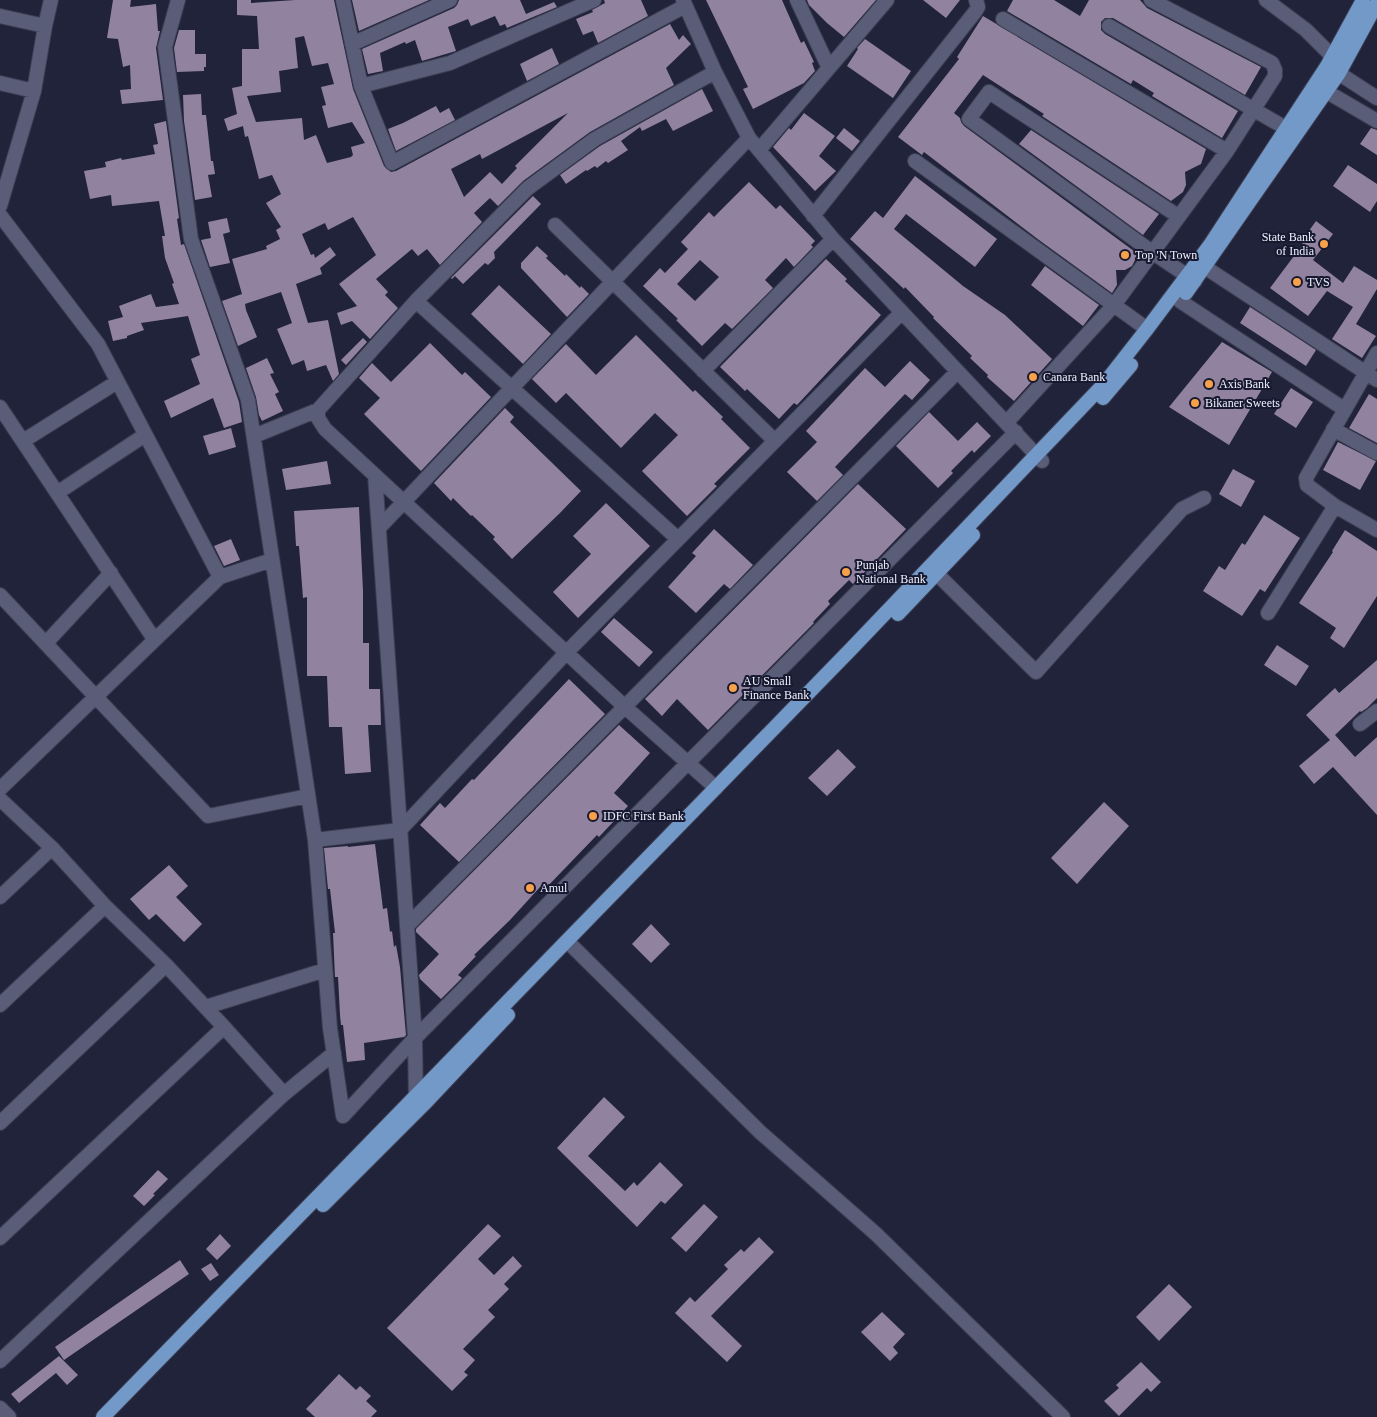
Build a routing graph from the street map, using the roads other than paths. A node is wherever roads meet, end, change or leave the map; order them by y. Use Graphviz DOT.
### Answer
graph roads {
  1 [pos="51,0"];
  2 [pos="178,0"];
  3 [pos="344,0"];
  4 [pos="450,0"];
  5 [pos="594,0"];
  6 [pos="797,0"];
  7 [pos="887,0"];
  8 [pos="976,0"];
  9 [pos="1151,0"];
  10 [pos="1266,0"];
  11 [pos="1363,0"];
  12 [pos="684,3"];
  13 [pos="1377,3"];
  14 [pos="0,16"];
  15 [pos="1003,19"];
  16 [pos="44,26"];
  17 [pos="1109,26"];
  18 [pos="352,44"];
  19 [pos="1329,61"];
  20 [pos="829,68"];
  21 [pos="715,72"];
  22 [pos="1339,73"];
  23 [pos="0,83"];
  24 [pos="361,86"];
  25 [pos="1320,88"];
  26 [pos="34,91"];
  27 [pos="1377,98"];
  28 [pos="1253,108"];
  29 [pos="1377,120"];
  30 [pos="1292,132"];
  31 [pos="749,138"];
  32 [pos="758,150"];
  33 [pos="1227,151"];
  34 [pos="915,161"];
  35 [pos="0,206"];
  36 [pos="0,215"];
  37 [pos="813,216"];
  38 [pos="1178,216"];
  39 [pos="555,226"];
  40 [pos="833,239"];
  41 [pos="1152,252"];
  42 [pos="1201,265"];
  43 [pos="1191,278"];
  44 [pos="612,282"];
  45 [pos="416,301"];
  46 [pos="1180,301"];
  47 [pos="1114,305"];
  48 [pos="902,312"];
  49 [pos="1147,329"];
  50 [pos="1377,353"];
  51 [pos="703,371"];
  52 [pos="957,372"];
  53 [pos="1371,376"];
  54 [pos="117,382"];
  55 [pos="512,388"];
  56 [pos="0,407"];
  57 [pos="1344,409"];
  58 [pos="318,410"];
  59 [pos="1012,427"];
  60 [pos="1333,429"];
  61 [pos="145,435"];
  62 [pos="254,436"];
  63 [pos="23,441"];
  64 [pos="775,441"];
  65 [pos="1377,453"];
  66 [pos="1039,458"];
  67 [pos="375,475"];
  68 [pos="57,493"];
  69 [pos="1204,498"];
  70 [pos="404,502"];
  71 [pos="1335,506"];
  72 [pos="379,528"];
  73 [pos="1377,530"];
  74 [pos="678,539"];
  75 [pos="272,560"];
  76 [pos="111,573"];
  77 [pos="936,574"];
  78 [pos="220,577"];
  79 [pos="0,595"];
  80 [pos="1268,613"];
  81 [pos="154,639"];
  82 [pos="46,643"];
  83 [pos="566,652"];
  84 [pos="95,696"];
  85 [pos="624,706"];
  86 [pos="1377,711"];
  87 [pos="1360,724"];
  88 [pos="689,762"];
  89 [pos="0,788"];
  90 [pos="716,788"];
  91 [pos="308,796"];
  92 [pos="0,799"];
  93 [pos="400,830"];
  94 [pos="314,840"];
  95 [pos="52,848"];
  96 [pos="0,897"];
  97 [pos="105,906"];
  98 [pos="407,926"];
  99 [pos="570,944"];
  100 [pos="166,965"];
  101 [pos="325,970"];
  102 [pos="0,1005"];
  103 [pos="206,1008"];
  104 [pos="224,1027"];
  105 [pos="415,1038"];
  106 [pos="334,1053"];
  107 [pos="284,1094"];
  108 [pos="415,1104"];
  109 [pos="0,1122"];
  110 [pos="0,1238"];
  111 [pos="0,1360"];
  112 [pos="0,1408"];
  113 [pos="9,1417"];
  114 [pos="103,1417"];
  115 [pos="115,1417"];
  116 [pos="1063,1417"];
  1 -- 16 [label="street"];
  2 -- 62 [label="street"];
  3 -- 18 [label="street"];
  4 -- 18 [label="street"];
  5 -- 24 [label="street"];
  6 -- 20 [label="street"];
  7 -- 20 [label="street"];
  8 -- 37 [label="street"];
  9 -- 28 [label="street"];
  10 -- 19 [label="street"];
  11 -- 19 [label="main road"];
  12 -- 21 [label="street"];
  12 -- 24 [label="street"];
  13 -- 22 [label="main road"];
  14 -- 16 [label="street"];
  15 -- 33 [label="street"];
  16 -- 26 [label="street"];
  17 -- 28 [label="street"];
  18 -- 24 [label="street"];
  19 -- 22 [label="street"];
  19 -- 25 [label="main road"];
  20 -- 32 [label="street"];
  21 -- 31 [label="street"];
  21 -- 45 [label="street"];
  22 -- 25 [label="main road"];
  22 -- 27 [label="street"];
  23 -- 26 [label="street"];
  25 -- 29 [label="street"];
  25 -- 30 [label="main road"];
  26 -- 35 [label="street"];
  28 -- 30 [label="street"];
  28 -- 33 [label="street"];
  30 -- 42 [label="main road"];
  31 -- 32 [label="street"];
  31 -- 44 [label="street"];
  32 -- 37 [label="street"];
  33 -- 38 [label="street"];
  34 -- 47 [label="street"];
  36 -- 54 [label="street"];
  37 -- 40 [label="street"];
  38 -- 41 [label="street"];
  38 -- 41 [label="street"];
  39 -- 44 [label="street"];
  40 -- 48 [label="street"];
  40 -- 51 [label="street"];
  41 -- 43 [label="street"];
  41 -- 47 [label="street"];
  42 -- 43 [label="main road"];
  42 -- 53 [label="street"];
  43 -- 46 [label="main road"];
  43 -- 49 [label="main road"];
  44 -- 51 [label="street"];
  44 -- 55 [label="street"];
  45 -- 55 [label="street"];
  45 -- 58 [label="street"];
  46 -- 57 [label="street"];
  46 -- 66 [label="main road"];
  47 -- 49 [label="street"];
  47 -- 59 [label="street"];
  48 -- 52 [label="street"];
  48 -- 64 [label="street"];
  49 -- 66 [label="main road"];
  50 -- 53 [label="street"];
  51 -- 64 [label="street"];
  52 -- 59 [label="street"];
  52 -- 85 [label="street"];
  53 -- 57 [label="street"];
  54 -- 61 [label="street"];
  54 -- 63 [label="street"];
  55 -- 70 [label="street"];
  55 -- 74 [label="street"];
  56 -- 63 [label="street"];
  57 -- 60 [label="street"];
  58 -- 62 [label="street"];
  58 -- 67 [label="street"];
  59 -- 66 [label="street"];
  59 -- 88 [label="street"];
  60 -- 65 [label="street"];
  60 -- 71 [label="street"];
  61 -- 68 [label="street"];
  61 -- 78 [label="street"];
  62 -- 75 [label="street"];
  63 -- 68 [label="street"];
  64 -- 74 [label="street"];
  66 -- 77 [label="main road"];
  66 -- 90 [label="main road"];
  67 -- 70 [label="street"];
  67 -- 72 [label="street"];
  68 -- 76 [label="street"];
  69 -- 77 [label="street"];
  70 -- 72 [label="street"];
  70 -- 83 [label="street"];
  71 -- 73 [label="street"];
  71 -- 80 [label="street"];
  72 -- 93 [label="street"];
  74 -- 83 [label="street"];
  75 -- 78 [label="street"];
  75 -- 91 [label="street"];
  76 -- 81 [label="street"];
  76 -- 82 [label="street"];
  77 -- 99 [label="main road"];
  78 -- 81 [label="street"];
  79 -- 82 [label="street"];
  81 -- 84 [label="street"];
  82 -- 84 [label="street"];
  83 -- 85 [label="street"];
  83 -- 93 [label="street"];
  84 -- 89 [label="street"];
  84 -- 91 [label="street"];
  85 -- 88 [label="street"];
  85 -- 98 [label="street"];
  86 -- 87 [label="street"];
  88 -- 90 [label="street"];
  88 -- 105 [label="street"];
  90 -- 99 [label="main road"];
  91 -- 94 [label="street"];
  92 -- 95 [label="street"];
  93 -- 94 [label="street"];
  93 -- 98 [label="street"];
  94 -- 101 [label="street"];
  95 -- 96 [label="street"];
  95 -- 97 [label="street"];
  97 -- 100 [label="street"];
  97 -- 102 [label="street"];
  98 -- 105 [label="street"];
  99 -- 108 [label="main road"];
  99 -- 116 [label="street"];
  100 -- 103 [label="street"];
  100 -- 109 [label="street"];
  101 -- 103 [label="street"];
  101 -- 106 [label="street"];
  103 -- 104 [label="street"];
  104 -- 107 [label="street"];
  104 -- 110 [label="street"];
  105 -- 106 [label="street"];
  105 -- 108 [label="street"];
  106 -- 107 [label="street"];
  107 -- 111 [label="street"];
  108 -- 114 [label="main road"];
  108 -- 115 [label="main road"];
  112 -- 113 [label="street"];
}
